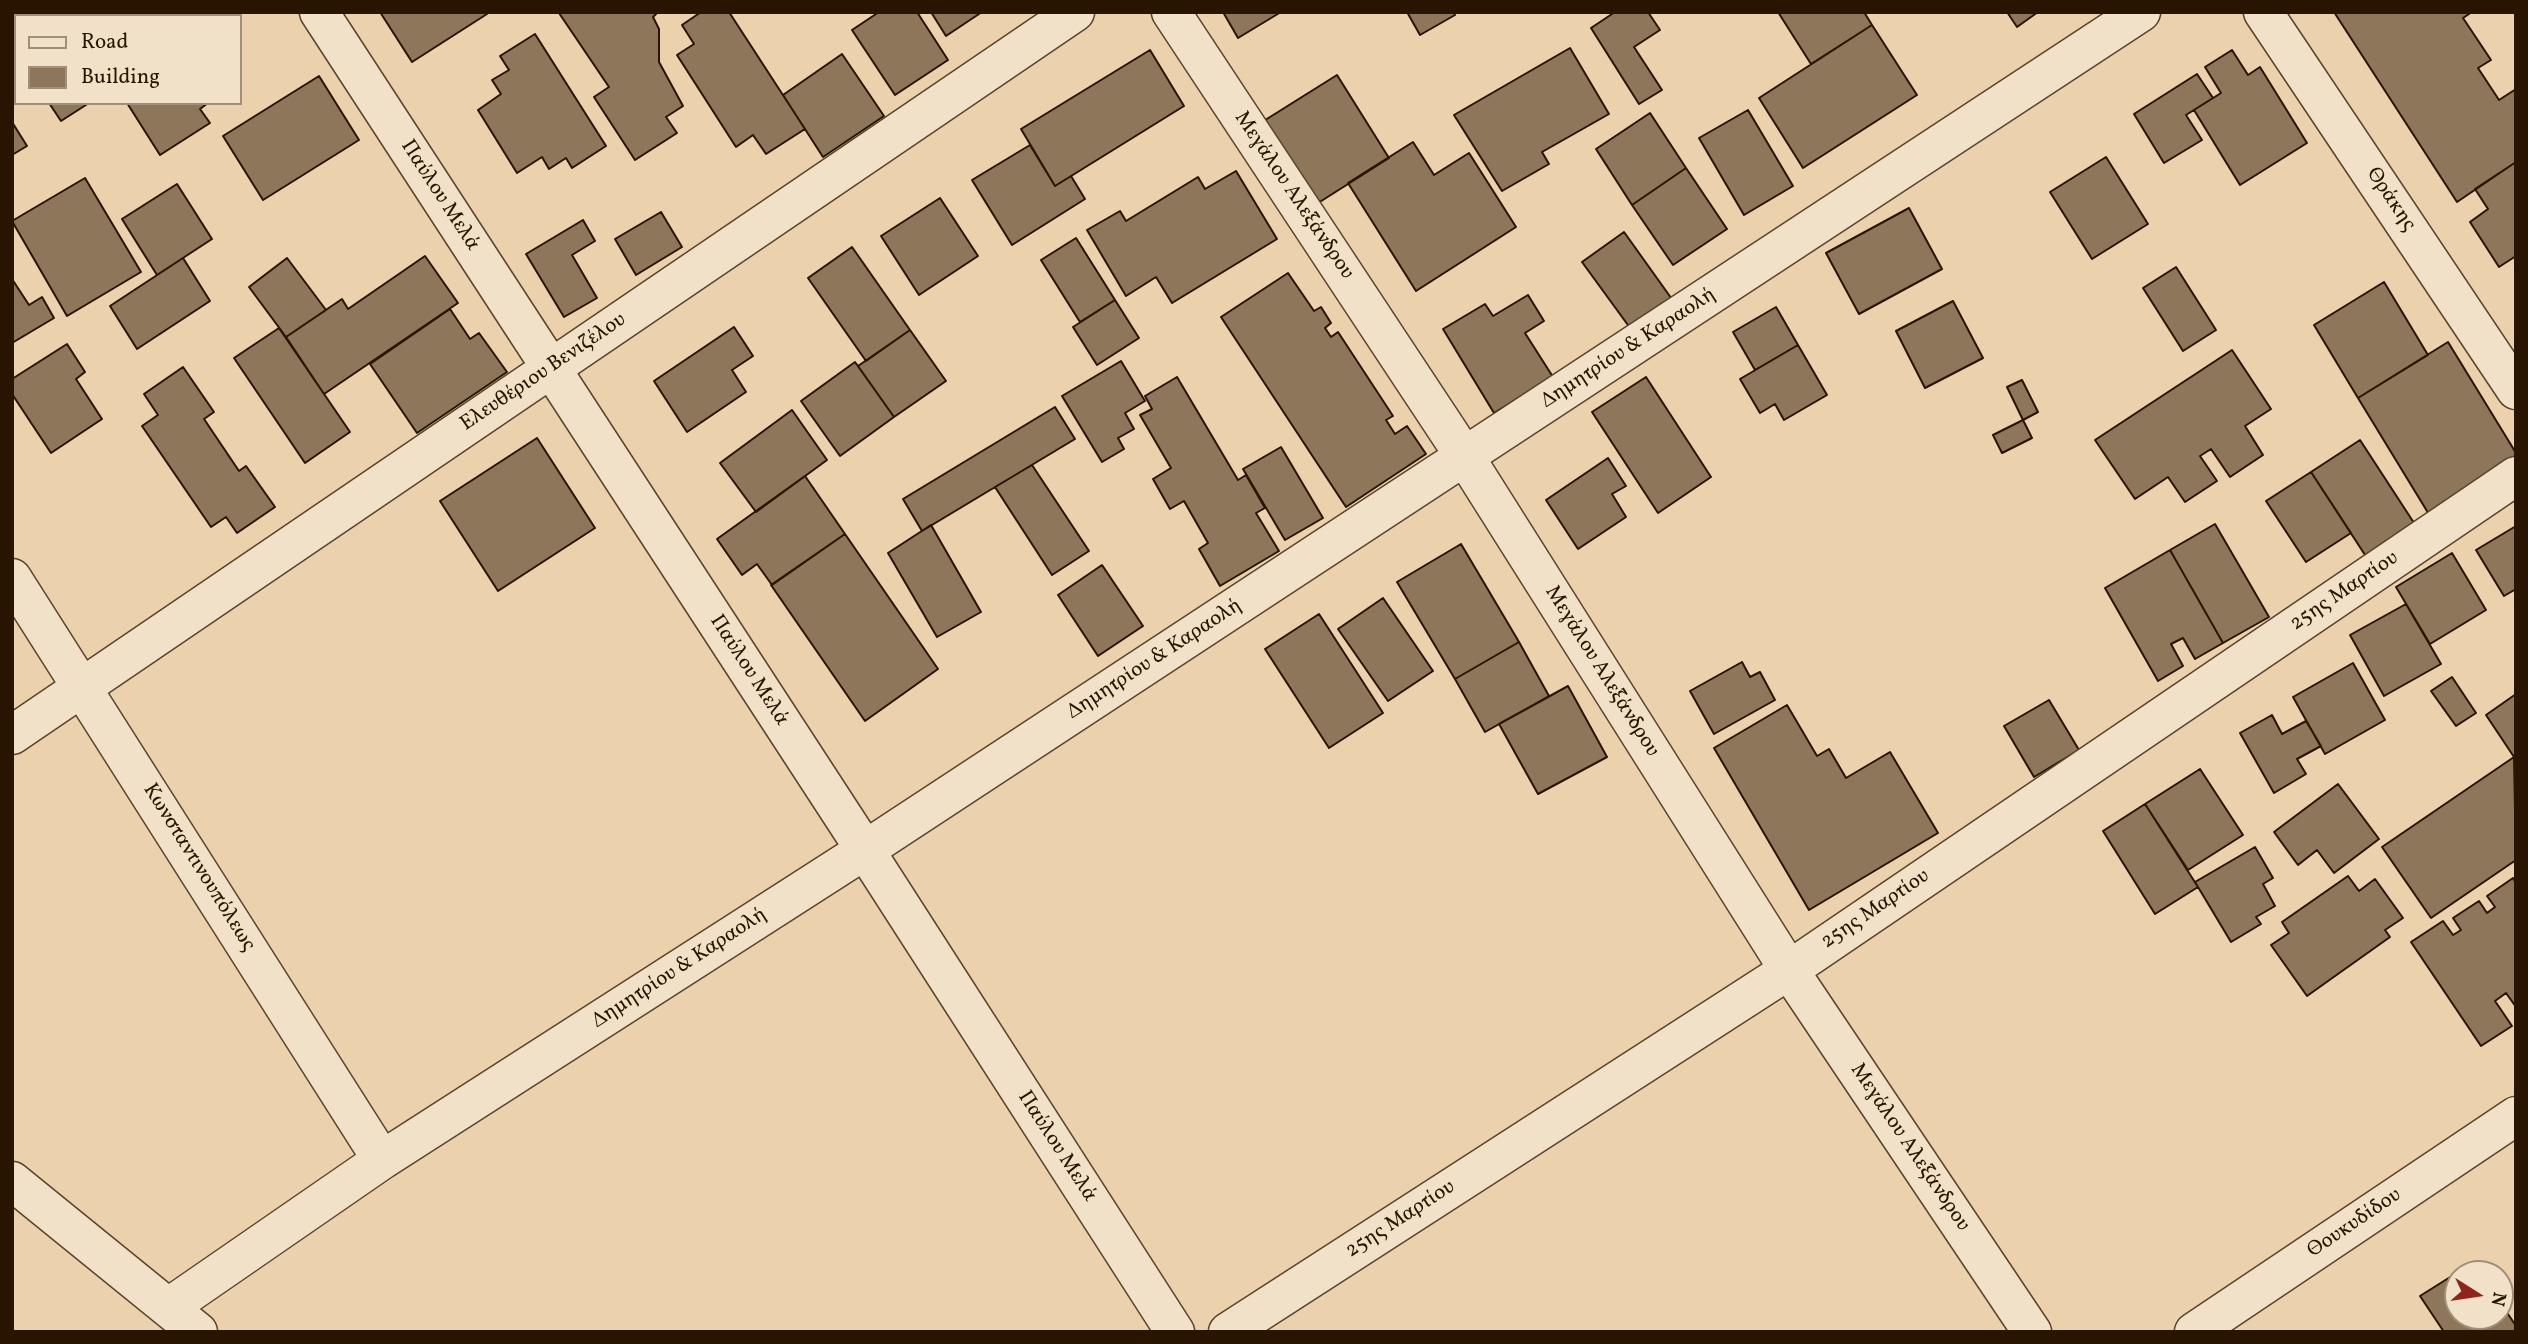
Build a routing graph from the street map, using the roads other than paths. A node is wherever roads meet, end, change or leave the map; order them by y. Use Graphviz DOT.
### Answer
graph roads {
  1 [pos="319,12"];
  2 [pos="1075,12"];
  3 [pos="1171,12"];
  4 [pos="2141,12"];
  5 [pos="2263,12"];
  6 [pos="551,368"];
  7 [pos="2516,390"];
  8 [pos="1465,457"];
  9 [pos="2516,476"];
  10 [pos="12,578"];
  11 [pos="82,686"];
  12 [pos="12,735"];
  13 [pos="865,850"];
  14 [pos="1789,970"];
  15 [pos="2516,1116"];
  16 [pos="382,1160"];
  17 [pos="12,1181"];
  18 [pos="169,1307"];
  19 [pos="198,1332"];
  20 [pos="1175,1332"];
  21 [pos="1228,1332"];
  22 [pos="2032,1332"];
  23 [pos="2194,1332"];
  1 -- 6 [label="street, Παύλου Μελά"];
  2 -- 6 [label="street, Ελευθέριου Βενιζέλου"];
  3 -- 8 [label="street, Μεγάλου Αλεξάνδρου"];
  4 -- 8 [label="street, Δημητρίου & Καραολή"];
  5 -- 7 [label="street, Θράκης"];
  6 -- 11 [label="street, Ελευθέριου Βενιζέλου"];
  6 -- 13 [label="street, Παύλου Μελά"];
  8 -- 13 [label="street, Δημητρίου & Καραολή"];
  8 -- 14 [label="street, Μεγάλου Αλεξάνδρου"];
  9 -- 14 [label="street, 25ης Μαρτίου"];
  10 -- 11 [label="street, Κωνσταντινουπόλεως"];
  11 -- 12 [label="street, Ελευθέριου Βενιζέλου"];
  11 -- 16 [label="street, Κωνσταντινουπόλεως"];
  13 -- 16 [label="street, Δημητρίου & Καραολή"];
  13 -- 20 [label="street, Παύλου Μελά"];
  14 -- 21 [label="street, 25ης Μαρτίου"];
  14 -- 22 [label="street, Μεγάλου Αλεξάνδρου"];
  15 -- 23 [label="street, Θουκυδίδου"];
  16 -- 18 [label="street, Δημητρίου & Καραολή"];
  17 -- 18 [label="street"];
  18 -- 19 [label="street"];
}
